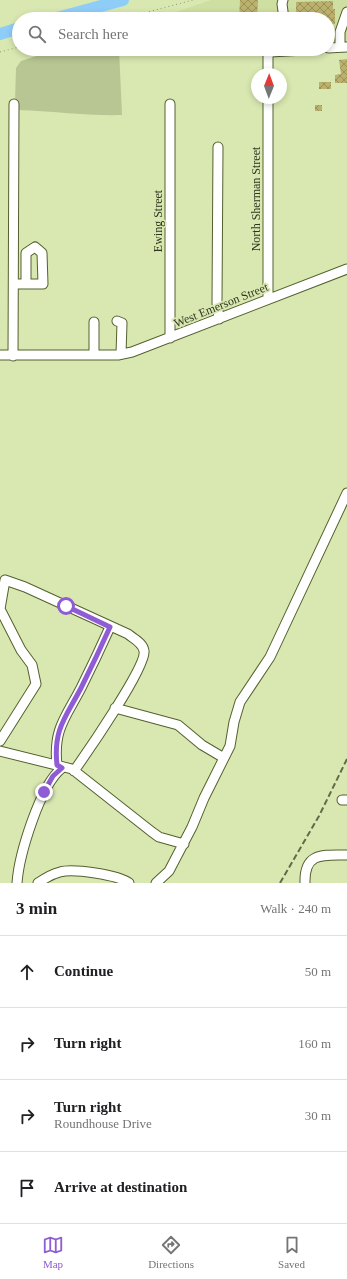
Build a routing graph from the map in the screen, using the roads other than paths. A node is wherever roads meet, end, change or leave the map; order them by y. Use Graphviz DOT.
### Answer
graph roads {
  1 [pos="283,0"];
  2 [pos="283,12"];
  3 [pos="347,12"];
  4 [pos="344,47"];
  5 [pos="268,56"];
  6 [pos="268,68"];
  7 [pos="14,104"];
  8 [pos="170,104"];
  9 [pos="268,104"];
  10 [pos="218,147"];
  11 [pos="347,270"];
  12 [pos="14,284"];
  13 [pos="26,284"];
  14 [pos="268,299"];
  15 [pos="220,319"];
  16 [pos="117,321"];
  17 [pos="94,322"];
  18 [pos="170,338"];
  19 [pos="121,354"];
  20 [pos="0,355"];
  21 [pos="98,355"];
  22 [pos="13,356"];
  23 [pos="347,493"];
  24 [pos="110,627"];
  25 [pos="115,708"];
  26 [pos="0,741"];
  27 [pos="0,751"];
  28 [pos="224,758"];
  29 [pos="60,766"];
  30 [pos="74,771"];
  31 [pos="184,844"];
  32 [pos="347,855"];
  33 [pos="16,883"];
  34 [pos="38,883"];
  35 [pos="129,883"];
  36 [pos="156,883"];
  37 [pos="305,883"];
  1 -- 2 [label="street"];
  3 -- 4 [label="street"];
  5 -- 6 [label="street"];
  7 -- 12 [label="street"];
  8 -- 18 [label="street, Ewing Street"];
  9 -- 14 [label="street, North Sherman Street"];
  10 -- 15 [label="street"];
  11 -- 14 [label="street, West Emerson Street"];
  12 -- 13 [label="street"];
  12 -- 22 [label="street"];
  14 -- 15 [label="street, West Emerson Street"];
  15 -- 18 [label="street, West Emerson Street"];
  16 -- 19 [label="street"];
  17 -- 21 [label="street"];
  18 -- 19 [label="street, West Emerson Street"];
  19 -- 21 [label="street, West Emerson Street"];
  20 -- 22 [label="street, West Emerson Street"];
  21 -- 22 [label="street, West Emerson Street"];
  23 -- 28 [label="street"];
  24 -- 25 [label="street"];
  24 -- 26 [label="street"];
  24 -- 29 [label="street"];
  25 -- 28 [label="street"];
  25 -- 30 [label="street"];
  27 -- 29 [label="street"];
  28 -- 31 [label="street"];
  29 -- 30 [label="street"];
  29 -- 33 [label="street"];
  30 -- 31 [label="street"];
  31 -- 36 [label="street"];
  32 -- 37 [label="street"];
  34 -- 35 [label="street"];
}
